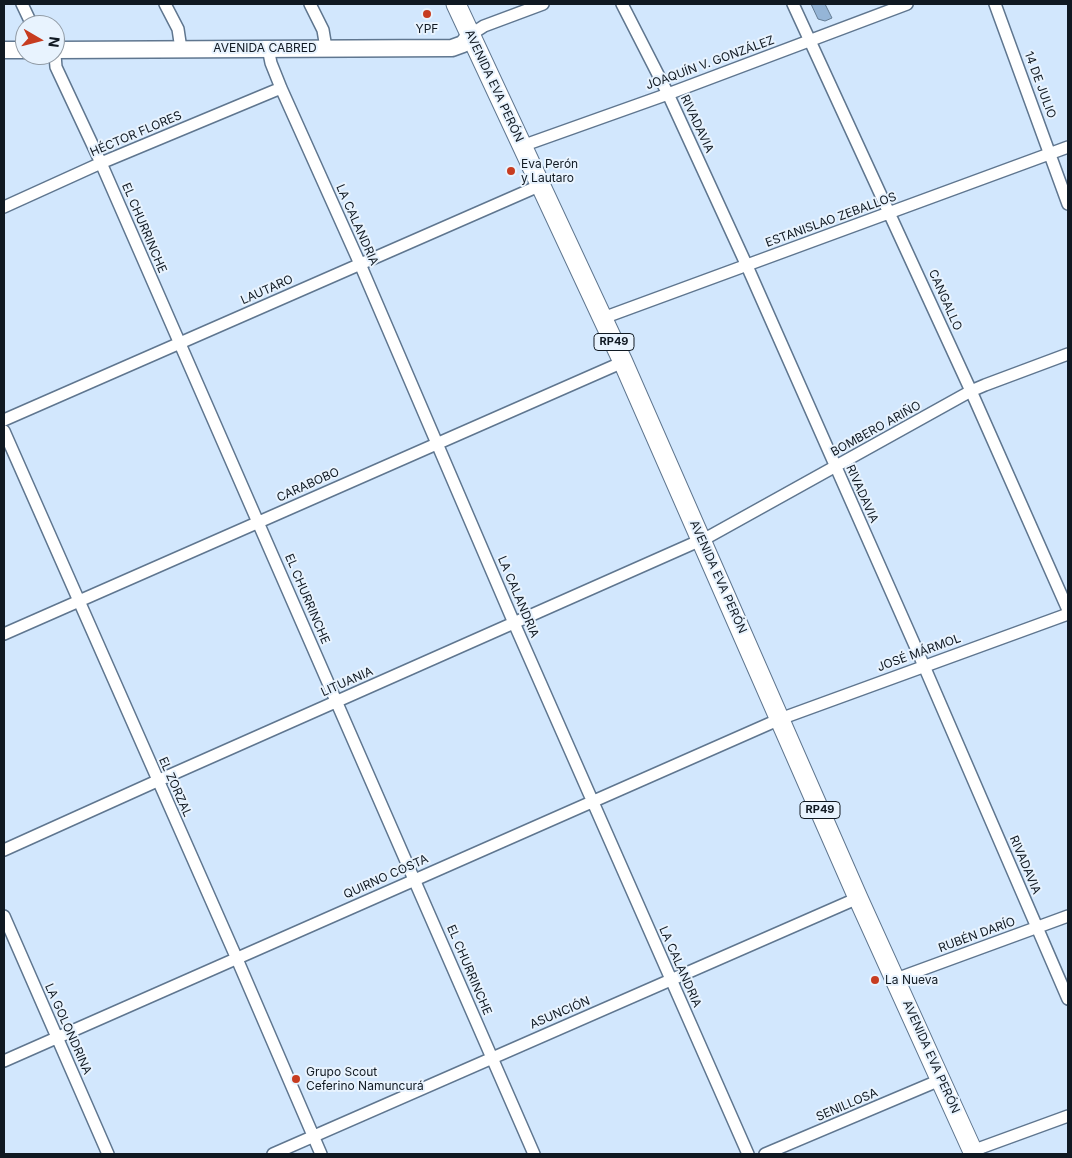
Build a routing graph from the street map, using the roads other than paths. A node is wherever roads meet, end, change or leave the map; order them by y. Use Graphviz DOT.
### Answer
graph roads {
  1 [pos="165,4"];
  2 [pos="310,4"];
  3 [pos="456,4"];
  4 [pos="543,4"];
  5 [pos="622,4"];
  6 [pos="794,4"];
  7 [pos="907,4"];
  8 [pos="996,4"];
  9 [pos="470,35"];
  10 [pos="811,40"];
  11 [pos="268,48"];
  12 [pos="326,48"];
  13 [pos="181,49"];
  14 [pos="65,50"];
  15 [pos="56,65"];
  16 [pos="281,88"];
  17 [pos="668,94"];
  18 [pos="522,146"];
  19 [pos="1068,147"];
  20 [pos="1050,154"];
  21 [pos="101,163"];
  22 [pos="541,185"];
  23 [pos="1068,204"];
  24 [pos="4,207"];
  25 [pos="890,213"];
  26 [pos="360,264"];
  27 [pos="747,266"];
  28 [pos="603,318"];
  29 [pos="179,343"];
  30 [pos="1068,354"];
  31 [pos="623,362"];
  32 [pos="972,392"];
  33 [pos="4,420"];
  34 [pos="4,431"];
  35 [pos="436,443"];
  36 [pos="835,467"];
  37 [pos="258,522"];
  38 [pos="702,539"];
  39 [pos="78,601"];
  40 [pos="1068,612"];
  41 [pos="514,623"];
  42 [pos="4,634"];
  43 [pos="924,666"];
  44 [pos="336,702"];
  45 [pos="780,719"];
  46 [pos="157,781"];
  47 [pos="592,802"];
  48 [pos="4,850"];
  49 [pos="415,880"];
  50 [pos="858,898"];
  51 [pos="4,916"];
  52 [pos="1068,916"];
  53 [pos="1037,928"];
  54 [pos="237,959"];
  55 [pos="896,979"];
  56 [pos="671,981"];
  57 [pos="1068,999"];
  58 [pos="57,1038"];
  59 [pos="492,1058"];
  60 [pos="4,1061"];
  61 [pos="940,1080"];
  62 [pos="1068,1116"];
  63 [pos="313,1136"];
  64 [pos="973,1153"];
  65 [pos="108,1154"];
  66 [pos="273,1154"];
  67 [pos="321,1154"];
  68 [pos="534,1154"];
  69 [pos="748,1154"];
  70 [pos="765,1154"];
  1 -- 13 [label="street"];
  2 -- 12 [label="street"];
  3 -- 9 [label="main road, AVENIDA EVA PERÓN / RP49"];
  4 -- 9 [label="street"];
  5 -- 17 [label="street, RIVADAVIA"];
  6 -- 10 [label="street, CANGALLO"];
  7 -- 10 [label="street, JOAQUÍN V. GONZÁLEZ"];
  8 -- 20 [label="street, 14 DE JULIO"];
  9 -- 12 [label="street, AVENIDA CABRED"];
  9 -- 18 [label="main road, AVENIDA EVA PERÓN / RP49"];
  10 -- 17 [label="street, JOAQUÍN V. GONZÁLEZ"];
  10 -- 25 [label="street, CANGALLO"];
  11 -- 12 [label="street, AVENIDA CABRED"];
  11 -- 13 [label="street, AVENIDA CABRED"];
  11 -- 16 [label="street, LA CALANDRIA"];
  13 -- 14 [label="street, AVENIDA CABRED"];
  15 -- 21 [label="street, EL CHURRINCHE"];
  16 -- 21 [label="street, HÉCTOR FLORES"];
  16 -- 26 [label="street, LA CALANDRIA"];
  17 -- 18 [label="street, JOAQUÍN V. GONZÁLEZ"];
  17 -- 27 [label="street, RIVADAVIA"];
  18 -- 22 [label="main road, AVENIDA EVA PERÓN / RP49"];
  19 -- 20 [label="street, ESTANISLAO ZEBALLOS"];
  20 -- 23 [label="street, 14 DE JULIO"];
  20 -- 25 [label="street, ESTANISLAO ZEBALLOS"];
  21 -- 24 [label="street, HÉCTOR FLORES"];
  21 -- 29 [label="street, EL CHURRINCHE"];
  22 -- 26 [label="street, LAUTARO"];
  22 -- 28 [label="main road, AVENIDA EVA PERÓN / RP49"];
  25 -- 27 [label="street, ESTANISLAO ZEBALLOS"];
  25 -- 32 [label="street, CANGALLO"];
  26 -- 29 [label="street, LAUTARO"];
  26 -- 35 [label="street, LA CALANDRIA"];
  27 -- 28 [label="street, ESTANISLAO ZEBALLOS"];
  27 -- 36 [label="street, RIVADAVIA"];
  28 -- 31 [label="main road, AVENIDA EVA PERÓN / RP49"];
  29 -- 33 [label="street, LAUTARO"];
  29 -- 37 [label="street, EL CHURRINCHE"];
  30 -- 32 [label="street, BOMBERO ARIÑO"];
  31 -- 35 [label="street, CARABOBO"];
  31 -- 38 [label="main road, AVENIDA EVA PERÓN / RP49"];
  32 -- 36 [label="street, BOMBERO ARIÑO"];
  32 -- 40 [label="street, CANGALLO"];
  34 -- 39 [label="street, EL ZORZAL"];
  35 -- 37 [label="street, CARABOBO"];
  35 -- 41 [label="street, LA CALANDRIA"];
  36 -- 38 [label="street, BOMBERO ARIÑO"];
  36 -- 43 [label="street, RIVADAVIA"];
  37 -- 39 [label="street, CARABOBO"];
  37 -- 44 [label="street, EL CHURRINCHE"];
  38 -- 41 [label="street, LITUANIA"];
  38 -- 45 [label="main road, AVENIDA EVA PERÓN / RP49"];
  39 -- 42 [label="street, CARABOBO"];
  39 -- 46 [label="street, EL ZORZAL"];
  40 -- 43 [label="street, JOSÉ MÁRMOL"];
  41 -- 44 [label="street, LITUANIA"];
  41 -- 47 [label="street, LA CALANDRIA"];
  43 -- 45 [label="street, JOSÉ MÁRMOL"];
  43 -- 53 [label="street, RIVADAVIA"];
  44 -- 46 [label="street, LITUANIA"];
  44 -- 49 [label="street, EL CHURRINCHE"];
  45 -- 47 [label="street, QUIRNO COSTA"];
  45 -- 50 [label="main road, AVENIDA EVA PERÓN / RP49"];
  46 -- 48 [label="street, LITUANIA"];
  46 -- 54 [label="street, EL ZORZAL"];
  47 -- 49 [label="street, QUIRNO COSTA"];
  47 -- 56 [label="street, LA CALANDRIA"];
  49 -- 54 [label="street, QUIRNO COSTA"];
  49 -- 59 [label="street, EL CHURRINCHE"];
  50 -- 55 [label="main road, AVENIDA EVA PERÓN / RP49"];
  50 -- 56 [label="street, ASUNCIÓN"];
  51 -- 58 [label="street, LA GOLONDRINA"];
  52 -- 53 [label="street, RUBÉN DARÍO"];
  53 -- 55 [label="street, RUBÉN DARÍO"];
  53 -- 57 [label="street, RIVADAVIA"];
  54 -- 58 [label="street, QUIRNO COSTA"];
  54 -- 63 [label="street, EL ZORZAL"];
  55 -- 61 [label="main road, AVENIDA EVA PERÓN / RP49"];
  56 -- 59 [label="street, ASUNCIÓN"];
  56 -- 69 [label="street, LA CALANDRIA"];
  58 -- 60 [label="street, QUIRNO COSTA"];
  58 -- 65 [label="street, LA GOLONDRINA"];
  59 -- 63 [label="street, ASUNCIÓN"];
  59 -- 68 [label="street, EL CHURRINCHE"];
  61 -- 64 [label="main road, AVENIDA EVA PERÓN / RP49"];
  61 -- 70 [label="street, SENILLOSA"];
  62 -- 64 [label="street"];
  63 -- 66 [label="street, ASUNCIÓN"];
  63 -- 67 [label="street, EL ZORZAL"];
}
